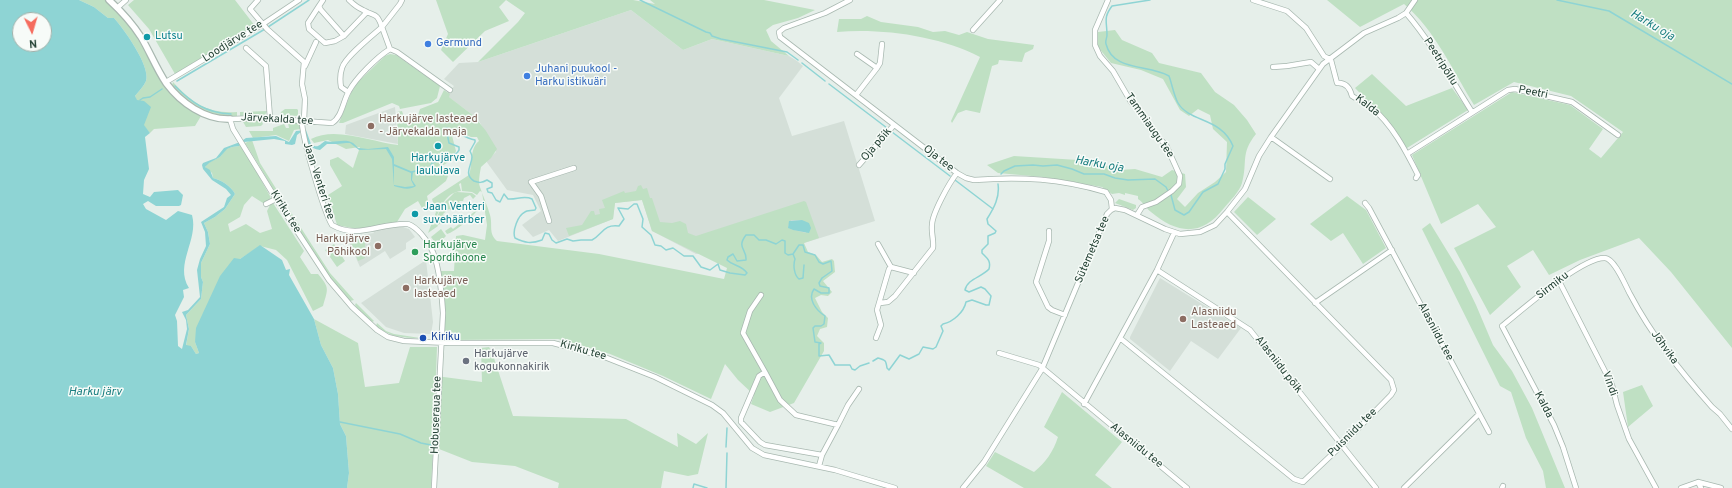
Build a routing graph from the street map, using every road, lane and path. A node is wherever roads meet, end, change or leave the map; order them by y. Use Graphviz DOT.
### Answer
graph roads {
  1 [pos="109,0"];
  2 [pos="126,0"];
  3 [pos="258,0"];
  4 [pos="299,0"];
  5 [pos="323,0"];
  6 [pos="349,0"];
  7 [pos="402,0"];
  8 [pos="850,0"];
  9 [pos="1000,0"];
  10 [pos="1108,0"];
  11 [pos="1254,0"];
  12 [pos="1415,0"];
  13 [pos="319,6"];
  14 [pos="117,8"];
  15 [pos="367,12"];
  16 [pos="1406,13"];
  17 [pos="265,26"];
  18 [pos="382,27"];
  19 [pos="973,30"];
  20 [pos="344,36"];
  21 [pos="316,42"];
  22 [pos="882,44"];
  23 [pos="246,48"];
  24 [pos="390,50"];
  25 [pos="857,54"];
  26 [pos="1328,59"];
  27 [pos="304,66"];
  28 [pos="1273,67"];
  29 [pos="877,68"];
  30 [pos="1318,69"];
  31 [pos="166,82"];
  32 [pos="450,90"];
  33 [pos="348,92"];
  34 [pos="856,95"];
  35 [pos="1472,112"];
  36 [pos="270,118"];
  37 [pos="230,119"];
  38 [pos="303,120"];
  39 [pos="894,125"];
  40 [pos="1618,135"];
  41 [pos="1270,137"];
  42 [pos="1407,154"];
  43 [pos="859,165"];
  44 [pos="574,168"];
  45 [pos="957,173"];
  46 [pos="1416,178"];
  47 [pos="1330,179"];
  48 [pos="276,199"];
  49 [pos="1365,203"];
  50 [pos="266,204"];
  51 [pos="1112,209"];
  52 [pos="1227,212"];
  53 [pos="1137,215"];
  54 [pos="549,221"];
  55 [pos="1049,231"];
  56 [pos="1174,232"];
  57 [pos="878,244"];
  58 [pos="1392,250"];
  59 [pos="1610,259"];
  60 [pos="891,267"];
  61 [pos="1156,270"];
  62 [pos="914,273"];
  63 [pos="1559,281"];
  64 [pos="761,295"];
  65 [pos="880,303"];
  66 [pos="1315,303"];
  67 [pos="1065,315"];
  68 [pos="1502,326"];
  69 [pos="876,338"];
  70 [pos="1120,338"];
  71 [pos="441,343"];
  72 [pos="1000,353"];
  73 [pos="1042,369"];
  74 [pos="765,372"];
  75 [pos="860,388"];
  76 [pos="1084,404"];
  77 [pos="1478,414"];
  78 [pos="838,425"];
  79 [pos="1732,428"];
  80 [pos="1489,432"];
  81 [pos="1342,446"];
  82 [pos="822,455"];
  83 [pos="819,466"];
  84 [pos="1698,482"];
  85 [pos="966,487"];
  86 [pos="434,488"];
  87 [pos="895,488"];
  88 [pos="1187,488"];
  89 [pos="1376,488"];
  90 [pos="1404,488"];
  91 [pos="1576,488"];
  92 [pos="1656,488"];
  93 [pos="1681,488"];
  94 [pos="1701,488"];
  95 [pos="1721,488"];
  1 -- 14 [label="street, Järvekalda tee"];
  2 -- 14 [label="street"];
  3 -- 17 [label="street"];
  4 -- 17 [label="street, Loodjärve tee"];
  5 -- 13 [label="street"];
  6 -- 15 [label="street"];
  7 -- 18 [label="street"];
  8 -- 34 [label="street, Oja tee"];
  9 -- 19 [label="street"];
  10 -- 53 [label="street, Tammiaugu tee"];
  11 -- 26 [label="street"];
  12 -- 16 [label="street, Sütemetsa tee"];
  13 -- 20 [label="street"];
  13 -- 20 [label="street"];
  14 -- 31 [label="street, Järvekalda tee"];
  15 -- 18 [label="street"];
  15 -- 20 [label="street"];
  16 -- 26 [label="street, Sütemetsa tee"];
  16 -- 35 [label="street, Peetripõllu"];
  17 -- 27 [label="street"];
  17 -- 31 [label="street, Loodjärve tee"];
  18 -- 24 [label="street"];
  18 -- 33 [label="street"];
  21 -- 27 [label="street"];
  22 -- 29 [label="street"];
  23 -- 36 [label="street"];
  24 -- 32 [label="street"];
  24 -- 33 [label="street, Järvekalda tee"];
  25 -- 29 [label="street"];
  26 -- 30 [label="street, Sütemetsa tee"];
  26 -- 42 [label="street, Kalda"];
  27 -- 38 [label="street, Jaan Venteri tee"];
  28 -- 30 [label="street"];
  29 -- 34 [label="street"];
  30 -- 41 [label="street, Sütemetsa tee"];
  31 -- 37 [label="street, Järvekalda tee"];
  33 -- 38 [label="street, Järvekalda tee"];
  34 -- 39 [label="street, Oja tee"];
  35 -- 40 [label="street, Peetri"];
  35 -- 42 [label="street, Peetri"];
  36 -- 37 [label="street, Järvekalda tee"];
  36 -- 38 [label="street, Järvekalda tee"];
  37 -- 48 [label="street, Kiriku tee"];
  38 -- 71 [label="street, Jaan Venteri tee"];
  39 -- 43 [label="street, Oja põik"];
  39 -- 45 [label="street, Oja tee"];
  41 -- 47 [label="street"];
  41 -- 52 [label="street, Sütemetsa tee"];
  42 -- 46 [label="street, Kalda"];
  44 -- 54 [label="street"];
  45 -- 51 [label="street, Oja tee"];
  45 -- 62 [label="street"];
  48 -- 50 [label="street"];
  48 -- 71 [label="street, Kiriku tee"];
  49 -- 58 [label="street, Alasniidu tee"];
  51 -- 53 [label="street, Sütemetsa tee"];
  51 -- 67 [label="street, Sütemetsa tee"];
  52 -- 56 [label="street, Sütemetsa tee"];
  52 -- 66 [label="street, Puisniidu tee"];
  53 -- 56 [label="street, Sütemetsa tee"];
  55 -- 67 [label="street"];
  56 -- 61 [label="street"];
  57 -- 60 [label="street"];
  58 -- 66 [label="street"];
  58 -- 77 [label="street, Alasniidu tee"];
  59 -- 63 [label="street, Sirmiku"];
  59 -- 79 [label="street, Jõhvika"];
  60 -- 62 [label="street"];
  60 -- 65 [label="street"];
  61 -- 70 [label="street"];
  61 -- 81 [label="street, Alasniidu põik"];
  62 -- 65 [label="street"];
  63 -- 68 [label="street, Sirmiku"];
  63 -- 92 [label="street, Vindi"];
  64 -- 74 [label="street"];
  65 -- 69 [label="street"];
  66 -- 81 [label="street, Puisniidu tee"];
  67 -- 73 [label="street, Sütemetsa tee"];
  68 -- 91 [label="street, Kalda"];
  70 -- 76 [label="street"];
  70 -- 81 [label="street, Puisniidu tee"];
  71 -- 83 [label="street, Kiriku tee"];
  71 -- 86 [label="street, Hobuseraua tee"];
  72 -- 73 [label="street, Alasniidu tee"];
  73 -- 76 [label="street, Alasniidu tee"];
  73 -- 85 [label="street, Sütemetsa tee"];
  74 -- 78 [label="street"];
  74 -- 82 [label="street"];
  75 -- 78 [label="street"];
  76 -- 88 [label="street, Alasniidu tee"];
  77 -- 80 [label="street, Alasniidu tee"];
  77 -- 90 [label="street"];
  78 -- 82 [label="street"];
  81 -- 89 [label="street, Alasniidu põik"];
  82 -- 83 [label="street"];
  83 -- 87 [label="street, Kiriku tee"];
  84 -- 93 [label="street"];
  84 -- 94 [label="street"];
  84 -- 95 [label="street"];
}
